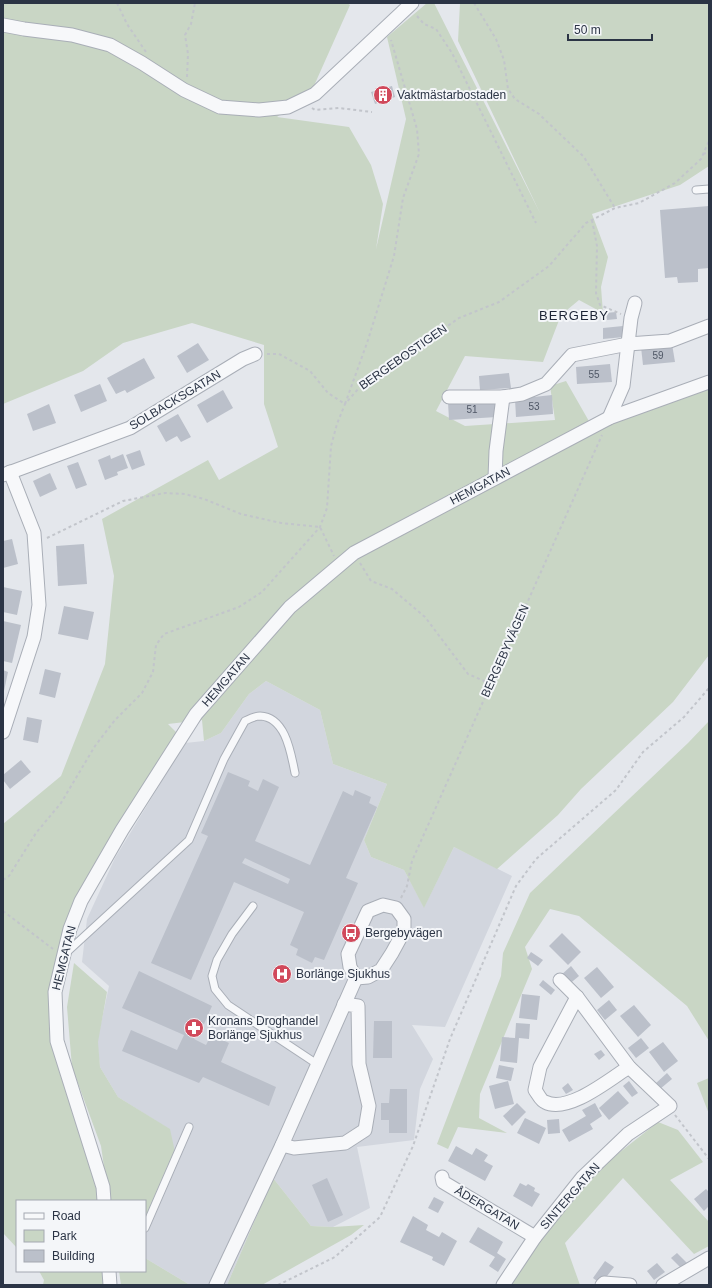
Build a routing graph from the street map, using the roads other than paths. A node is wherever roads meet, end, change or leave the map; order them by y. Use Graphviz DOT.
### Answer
graph roads {
  1 [pos="410,5"];
  2 [pos="3,25"];
  3 [pos="709,189"];
  4 [pos="696,190"];
  5 [pos="636,303"];
  6 [pos="709,326"];
  7 [pos="628,344"];
  8 [pos="255,354"];
  9 [pos="709,382"];
  10 [pos="449,397"];
  11 [pos="503,397"];
  12 [pos="609,418"];
  13 [pos="6,474"];
  14 [pos="495,478"];
  15 [pos="3,732"];
  16 [pos="295,773"];
  17 [pos="253,906"];
  18 [pos="63,956"];
  19 [pos="356,978"];
  20 [pos="560,980"];
  21 [pos="577,997"];
  22 [pos="344,1004"];
  23 [pos="317,1064"];
  24 [pos="629,1067"];
  25 [pos="189,1127"];
  26 [pos="282,1145"];
  27 [pos="442,1177"];
  28 [pos="104,1200"];
  29 [pos="146,1226"];
  30 [pos="535,1237"];
  31 [pos="709,1258"];
  32 [pos="109,1272"];
  33 [pos="110,1285"];
  34 [pos="216,1285"];
  35 [pos="503,1285"];
  36 [pos="602,1285"];
  37 [pos="630,1285"];
  38 [pos="663,1285"];
  1 -- 2 [label="street"];
  3 -- 4 [label="lane"];
  5 -- 7 [label="street"];
  6 -- 7 [label="street"];
  7 -- 11 [label="street"];
  7 -- 12 [label="street"];
  8 -- 13 [label="street, SOLBACKSGATAN"];
  9 -- 12 [label="street, HEMGATAN"];
  10 -- 11 [label="street"];
  11 -- 14 [label="street"];
  12 -- 14 [label="street, HEMGATAN"];
  13 -- 15 [label="street"];
  14 -- 18 [label="street, HEMGATAN"];
  16 -- 18 [label="lane"];
  17 -- 23 [label="lane"];
  18 -- 28 [label="street, HEMGATAN"];
  19 -- 19 [label="street"];
  19 -- 22 [label="street"];
  20 -- 21 [label="street"];
  21 -- 24 [label="street"];
  21 -- 24 [label="street"];
  22 -- 23 [label="street"];
  22 -- 26 [label="street"];
  23 -- 26 [label="street"];
  24 -- 30 [label="street, SINTERGATAN"];
  25 -- 29 [label="lane"];
  26 -- 34 [label="street"];
  27 -- 30 [label="street, ÅDERGATAN"];
  30 -- 35 [label="street, SINTERGATAN"];
  31 -- 38 [label="street"];
  32 -- 33 [label="street"];
  36 -- 37 [label="street"];
}
